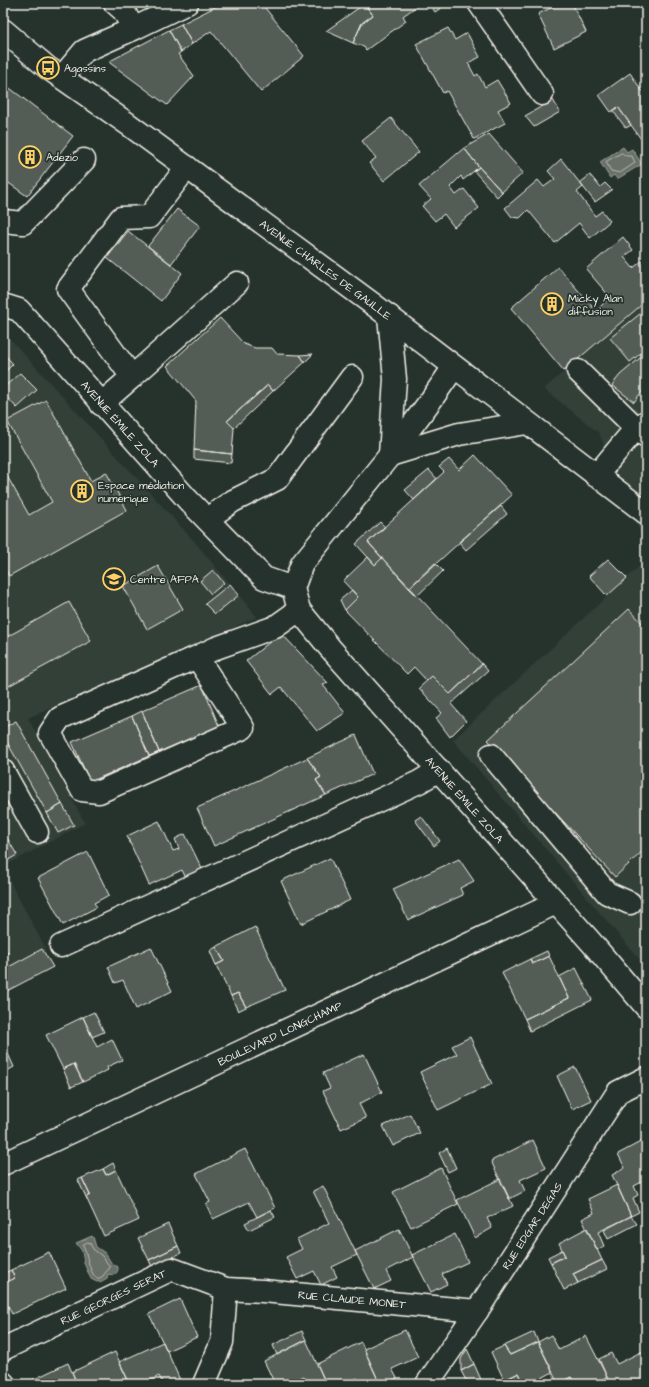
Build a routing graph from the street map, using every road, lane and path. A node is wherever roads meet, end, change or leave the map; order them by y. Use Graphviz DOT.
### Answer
graph roads {
  1 [pos="115,3"];
  2 [pos="187,3"];
  3 [pos="478,3"];
  4 [pos="133,29"];
  5 [pos="3,30"];
  6 [pos="62,77"];
  7 [pos="542,94"];
  8 [pos="84,160"];
  9 [pos="187,167"];
  10 [pos="3,220"];
  11 [pos="237,282"];
  12 [pos="3,305"];
  13 [pos="389,316"];
  14 [pos="454,367"];
  15 [pos="578,371"];
  16 [pos="352,377"];
  17 [pos="132,378"];
  18 [pos="101,404"];
  19 [pos="527,423"];
  20 [pos="643,429"];
  21 [pos="390,455"];
  22 [pos="596,476"];
  23 [pos="646,513"];
  24 [pos="207,519"];
  25 [pos="293,588"];
  26 [pos="299,610"];
  27 [pos="196,657"];
  28 [pos="491,755"];
  29 [pos="439,770"];
  30 [pos="3,771"];
  31 [pos="37,832"];
  32 [pos="556,903"];
  33 [pos="630,903"];
  34 [pos="60,946"];
  35 [pos="646,1007"];
  36 [pos="646,1078"];
  37 [pos="3,1164"];
  38 [pos="226,1289"];
  39 [pos="477,1311"];
  40 [pos="3,1349"];
  41 [pos="204,1384"];
  42 [pos="427,1384"];
  1 -- 4 [label="street"];
  2 -- 4 [label="street"];
  3 -- 7 [label="street"];
  4 -- 6 [label="street"];
  5 -- 6 [label="street, AVENUE CHARLES DE GAULLE"];
  6 -- 9 [label="street, AVENUE CHARLES DE GAULLE"];
  8 -- 10 [label="street"];
  9 -- 13 [label="street, AVENUE CHARLES DE GAULLE"];
  9 -- 17 [label="street"];
  11 -- 17 [label="street"];
  12 -- 18 [label="street, AVENUE ÉMILE ZOLA"];
  13 -- 14 [label="street, AVENUE CHARLES DE GAULLE"];
  13 -- 21 [label="street"];
  14 -- 19 [label="street, AVENUE CHARLES DE GAULLE"];
  14 -- 21 [label="street"];
  15 -- 20 [label="street"];
  16 -- 24 [label="street"];
  17 -- 18 [label="street"];
  18 -- 24 [label="street, AVENUE ÉMILE ZOLA"];
  19 -- 21 [label="street"];
  19 -- 22 [label="street, AVENUE CHARLES DE GAULLE"];
  20 -- 22 [label="street"];
  21 -- 25 [label="street"];
  22 -- 23 [label="street, AVENUE CHARLES DE GAULLE"];
  24 -- 25 [label="street, AVENUE ÉMILE ZOLA"];
  25 -- 26 [label="street, AVENUE ÉMILE ZOLA"];
  26 -- 27 [label="street"];
  26 -- 29 [label="street, AVENUE ÉMILE ZOLA"];
  27 -- 27 [label="street"];
  28 -- 33 [label="street"];
  29 -- 32 [label="street, AVENUE ÉMILE ZOLA"];
  29 -- 34 [label="street"];
  30 -- 31 [label="street"];
  32 -- 35 [label="street, AVENUE ÉMILE ZOLA"];
  32 -- 37 [label="street, BOULEVARD LONGCHAMP"];
  36 -- 39 [label="street, RUE EDGAR DEGAS"];
  38 -- 39 [label="street, RUE CLAUDE MONET"];
  38 -- 40 [label="street, RUE GEORGES SERAT"];
  38 -- 41 [label="street"];
  39 -- 42 [label="street, RUE EDGAR DEGAS"];
}
